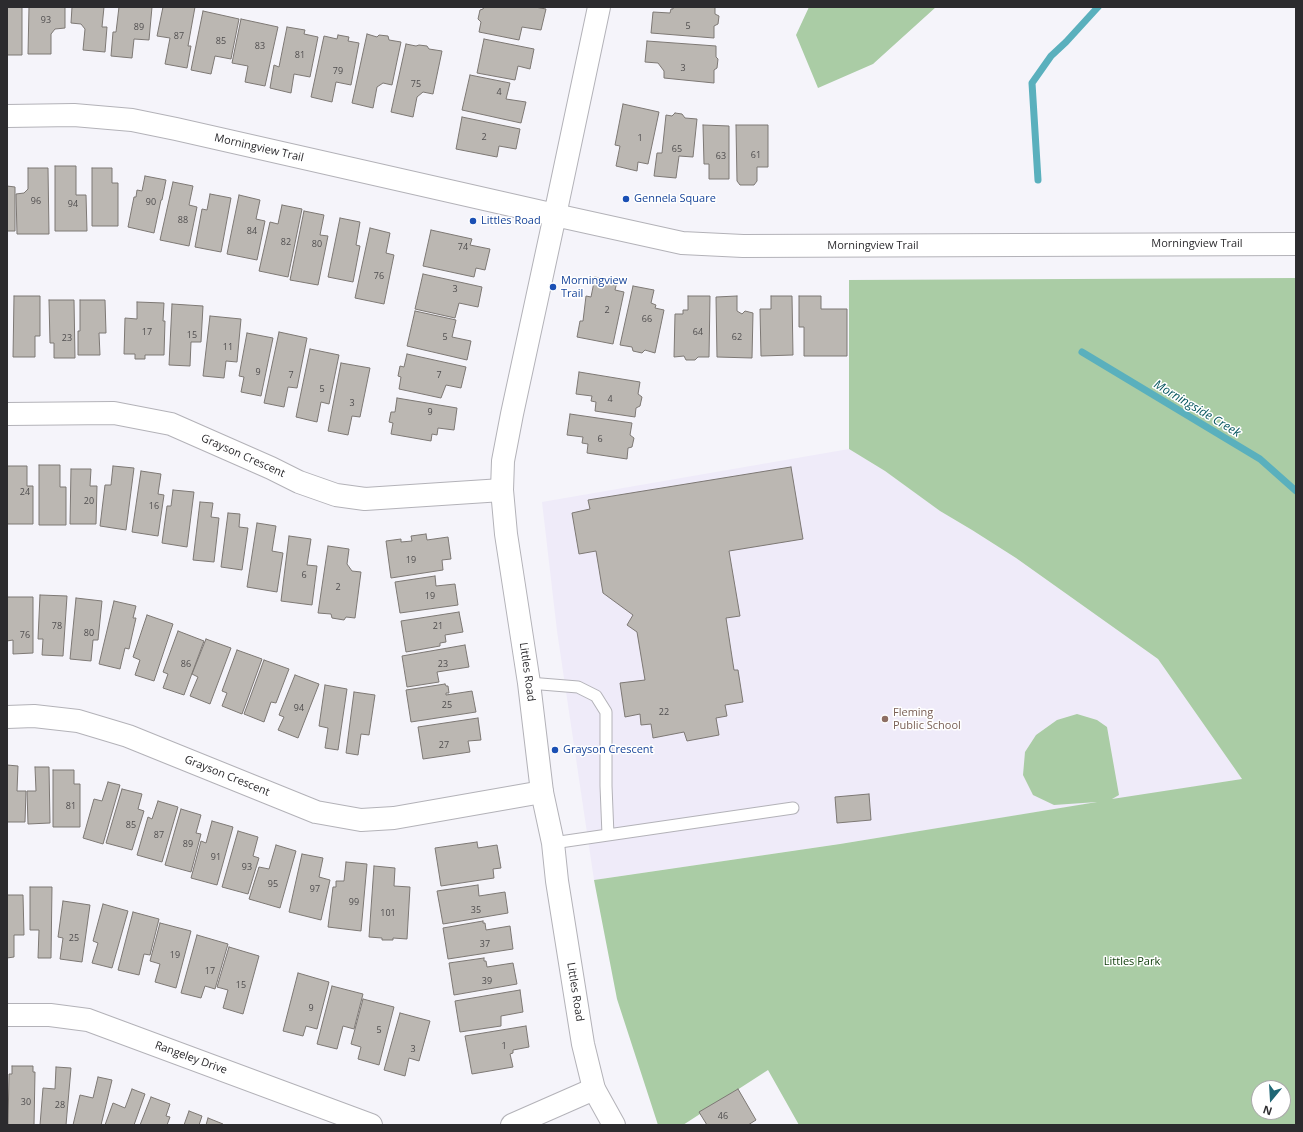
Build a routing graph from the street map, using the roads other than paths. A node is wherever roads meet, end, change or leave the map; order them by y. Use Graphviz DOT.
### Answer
graph roads {
  1 [pos="599,7"];
  2 [pos="7,116"];
  3 [pos="555,215"];
  4 [pos="1296,244"];
  5 [pos="7,414"];
  6 [pos="502,490"];
  7 [pos="529,683"];
  8 [pos="7,717"];
  9 [pos="542,792"];
  10 [pos="793,808"];
  11 [pos="608,835"];
  12 [pos="553,843"];
  13 [pos="7,1015"];
  14 [pos="594,1089"];
  15 [pos="371,1125"];
  16 [pos="512,1125"];
  17 [pos="614,1125"];
  1 -- 3 [label="street"];
  2 -- 3 [label="street, Morningview Trail"];
  3 -- 4 [label="street, Morningview Trail"];
  3 -- 6 [label="street, Littles Road"];
  5 -- 6 [label="street, Grayson Crescent"];
  6 -- 7 [label="street, Littles Road"];
  7 -- 9 [label="street, Littles Road"];
  7 -- 11 [label="lane"];
  8 -- 9 [label="street, Grayson Crescent"];
  9 -- 12 [label="street, Littles Road"];
  10 -- 11 [label="lane"];
  11 -- 12 [label="lane"];
  12 -- 14 [label="street, Littles Road"];
  13 -- 15 [label="street, Rangeley Drive"];
  14 -- 16 [label="street"];
  14 -- 17 [label="street, Littles Road"];
}
